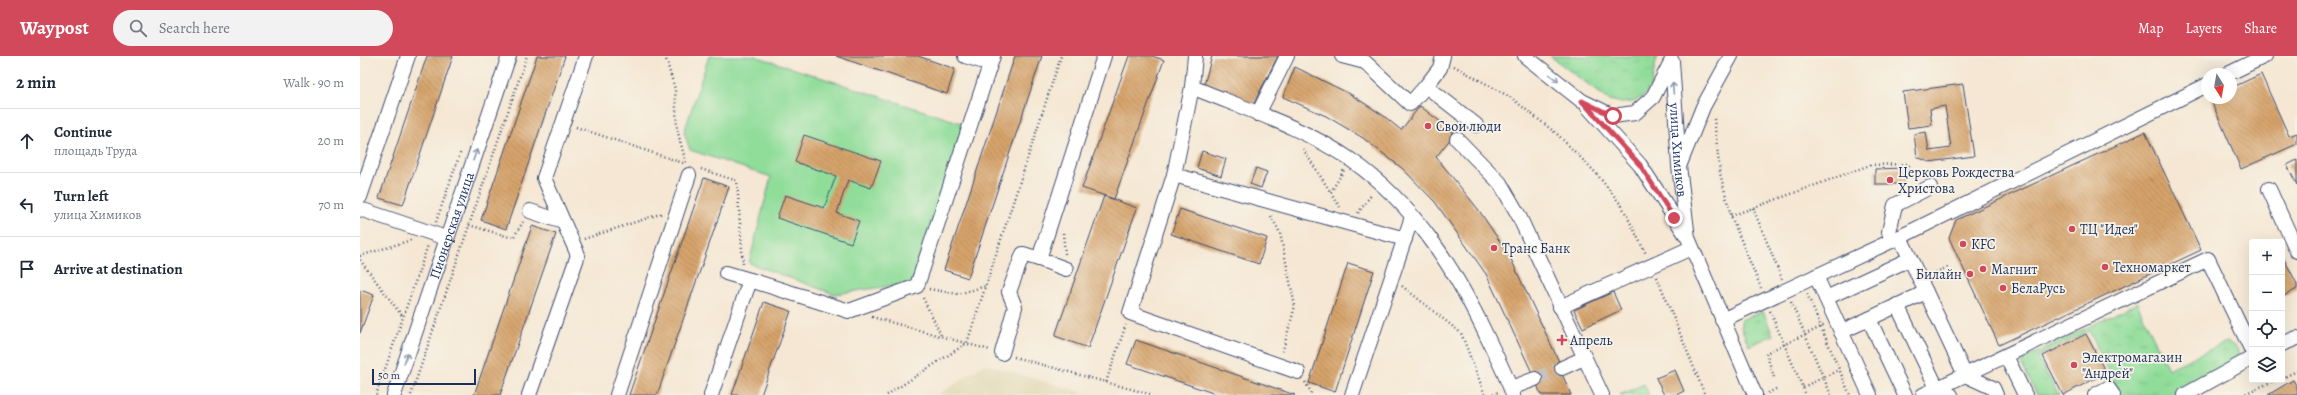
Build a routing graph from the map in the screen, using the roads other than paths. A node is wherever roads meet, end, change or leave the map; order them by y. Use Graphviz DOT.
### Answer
graph roads {
  1 [pos="408,56"];
  2 [pos="509,56"];
  3 [pos="586,56"];
  4 [pos="965,56"];
  5 [pos="1104,56"];
  6 [pos="1195,56"];
  7 [pos="1287,56"];
  8 [pos="1342,56"];
  9 [pos="1525,56"];
  10 [pos="1731,56"];
  11 [pos="2265,56"];
  12 [pos="1442,59"];
  13 [pos="1672,59"];
  14 [pos="991,60"];
  15 [pos="2237,70"];
  16 [pos="1426,86"];
  17 [pos="1192,87"];
  18 [pos="2201,88"];
  19 [pos="1582,101"];
  20 [pos="1258,114"];
  21 [pos="1476,125"];
  22 [pos="1458,139"];
  23 [pos="1679,166"];
  24 [pos="1174,174"];
  25 [pos="690,175"];
  26 [pos="1930,187"];
  27 [pos="2269,189"];
  28 [pos="360,197"];
  29 [pos="360,209"];
  30 [pos="530,211"];
  31 [pos="1412,217"];
  32 [pos="563,222"];
  33 [pos="446,238"];
  34 [pos="1405,239"];
  35 [pos="1896,239"];
  36 [pos="1690,243"];
  37 [pos="2297,252"];
  38 [pos="1039,259"];
  39 [pos="1910,259"];
  40 [pos="1066,269"];
  41 [pos="726,273"];
  42 [pos="1816,276"];
  43 [pos="750,280"];
  44 [pos="1926,292"];
  45 [pos="1826,298"];
  46 [pos="1897,306"];
  47 [pos="1560,307"];
  48 [pos="1869,319"];
  49 [pos="1722,320"];
  50 [pos="1841,332"];
  51 [pos="2297,338"];
  52 [pos="2285,343"];
  53 [pos="2250,347"];
  54 [pos="1002,353"];
  55 [pos="2006,356"];
  56 [pos="1584,358"];
  57 [pos="2249,360"];
  58 [pos="1562,368"];
  59 [pos="1298,372"];
  60 [pos="1965,375"];
  61 [pos="1535,379"];
  62 [pos="1937,388"];
  63 [pos="1512,391"];
  64 [pos="394,395"];
  65 [pos="529,395"];
  66 [pos="617,395"];
  67 [pos="711,395"];
  68 [pos="1352,395"];
  69 [pos="1602,395"];
  70 [pos="1755,395"];
  71 [pos="1870,395"];
  72 [pos="1905,395"];
  73 [pos="1923,395"];
  74 [pos="1951,395"];
  75 [pos="1996,395"];
  76 [pos="2025,395"];
  77 [pos="2094,395"];
  78 [pos="2113,395"];
  79 [pos="2185,395"];
  1 -- 28 [label="street"];
  33 -- 2 [label="street, Пионерская улица, one-way"];
  3 -- 32 [label="street"];
  4 -- 14 [label="street"];
  5 -- 38 [label="street"];
  6 -- 17 [label="street"];
  7 -- 20 [label="street"];
  8 -- 16 [label="street"];
  9 -- 19 [label="street, one-way"];
  10 -- 23 [label="street"];
  11 -- 15 [label="street"];
  12 -- 16 [label="street"];
  13 -- 19 [label="street"];
  23 -- 13 [label="street, улица Химиков, one-way"];
  14 -- 43 [label="street"];
  16 -- 21 [label="street"];
  17 -- 20 [label="street"];
  17 -- 24 [label="street"];
  18 -- 35 [label="street"];
  19 -- 36 [label="street, улица Химиков"];
  20 -- 31 [label="street"];
  22 -- 47 [label="street"];
  23 -- 36 [label="street, улица Химиков"];
  24 -- 34 [label="street"];
  24 -- 59 [label="street"];
  25 -- 66 [label="street"];
  26 -- 35 [label="street"];
  27 -- 37 [label="street"];
  29 -- 33 [label="street"];
  30 -- 32 [label="street"];
  31 -- 34 [label="street"];
  31 -- 63 [label="street"];
  32 -- 65 [label="street"];
  64 -- 33 [label="street, Пионерская улица, one-way"];
  34 -- 68 [label="street"];
  35 -- 39 [label="street"];
  35 -- 42 [label="street"];
  36 -- 47 [label="street"];
  36 -- 49 [label="street, улица Химиков"];
  38 -- 40 [label="street"];
  38 -- 54 [label="street"];
  39 -- 44 [label="street"];
  39 -- 45 [label="street"];
  41 -- 43 [label="street"];
  42 -- 45 [label="street"];
  42 -- 49 [label="street"];
  43 -- 67 [label="street"];
  44 -- 46 [label="street"];
  44 -- 60 [label="street"];
  45 -- 50 [label="street"];
  46 -- 48 [label="street"];
  46 -- 62 [label="street"];
  47 -- 56 [label="street"];
  48 -- 50 [label="street"];
  48 -- 72 [label="street"];
  49 -- 70 [label="street, улица Химиков"];
  50 -- 71 [label="street"];
  51 -- 52 [label="street"];
  53 -- 55 [label="street"];
  55 -- 60 [label="street"];
  55 -- 76 [label="street"];
  56 -- 58 [label="street"];
  56 -- 69 [label="street"];
  57 -- 79 [label="street"];
  60 -- 62 [label="street"];
  60 -- 75 [label="street"];
  61 -- 63 [label="street"];
  62 -- 73 [label="street"];
  62 -- 74 [label="street"];
  77 -- 78 [label="street"];
}
